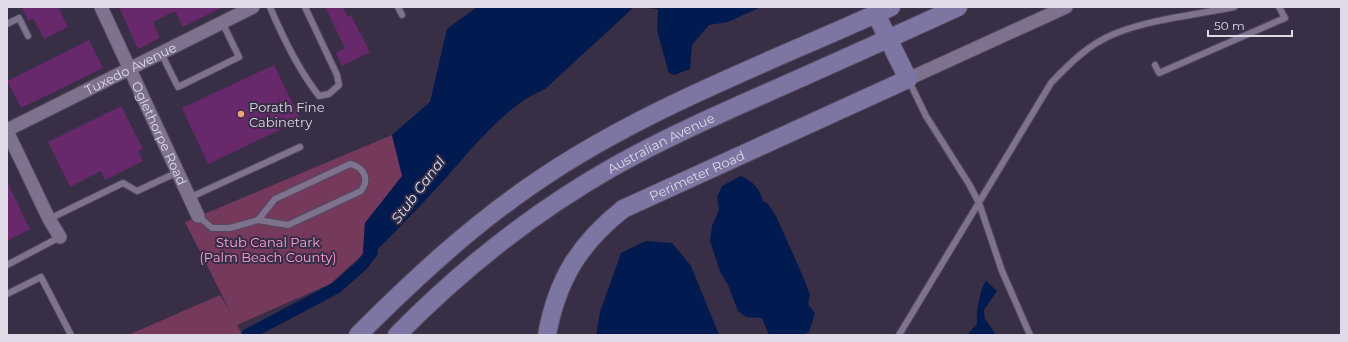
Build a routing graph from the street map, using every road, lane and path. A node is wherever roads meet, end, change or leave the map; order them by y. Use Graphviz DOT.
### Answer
graph roads {
  1 [pos="101,7"];
  2 [pos="253,7"];
  3 [pos="270,7"];
  4 [pos="305,7"];
  5 [pos="398,7"];
  6 [pos="958,7"];
  7 [pos="1066,7"];
  8 [pos="1234,7"];
  9 [pos="1279,7"];
  10 [pos="884,10"];
  11 [pos="402,14"];
  12 [pos="222,22"];
  13 [pos="7,24"];
  14 [pos="28,36"];
  15 [pos="888,39"];
  16 [pos="161,53"];
  17 [pos="1155,65"];
  18 [pos="130,68"];
  19 [pos="908,79"];
  20 [pos="7,130"];
  21 [pos="300,147"];
  22 [pos="178,172"];
  23 [pos="189,198"];
  24 [pos="978,203"];
  25 [pos="198,216"];
  26 [pos="49,219"];
  27 [pos="258,220"];
  28 [pos="60,237"];
  29 [pos="7,265"];
  30 [pos="7,294"];
  31 [pos="71,335"];
  32 [pos="358,335"];
  33 [pos="397,335"];
  34 [pos="547,335"];
  35 [pos="899,335"];
  36 [pos="1030,335"];
  1 -- 18 [label="street, Oglethorpe Road"];
  2 -- 12 [label="street, Tuxedo Avenue"];
  3 -- 4 [label="lane"];
  5 -- 11 [label="lane"];
  6 -- 15 [label="main road, Australian Avenue"];
  7 -- 19 [label="street, Perimeter Road"];
  8 -- 24 [label="lane"];
  9 -- 17 [label="lane"];
  10 -- 15 [label="main road"];
  10 -- 32 [label="main road"];
  12 -- 16 [label="street, Tuxedo Avenue"];
  12 -- 16 [label="lane"];
  13 -- 14 [label="lane"];
  15 -- 19 [label="main road"];
  15 -- 33 [label="main road, Australian Avenue"];
  16 -- 18 [label="street, Tuxedo Avenue"];
  18 -- 20 [label="street, Tuxedo Avenue"];
  18 -- 22 [label="street, Oglethorpe Road"];
  19 -- 24 [label="lane"];
  19 -- 34 [label="main road, Perimeter Road"];
  20 -- 26 [label="street"];
  21 -- 23 [label="lane"];
  22 -- 23 [label="street, Oglethorpe Road"];
  22 -- 26 [label="lane"];
  23 -- 25 [label="street, Oglethorpe Road"];
  24 -- 35 [label="lane"];
  24 -- 36 [label="lane"];
  25 -- 27 [label="lane"];
  26 -- 28 [label="street"];
  27 -- 27 [label="lane"];
  28 -- 29 [label="lane"];
  30 -- 31 [label="lane"];
}
